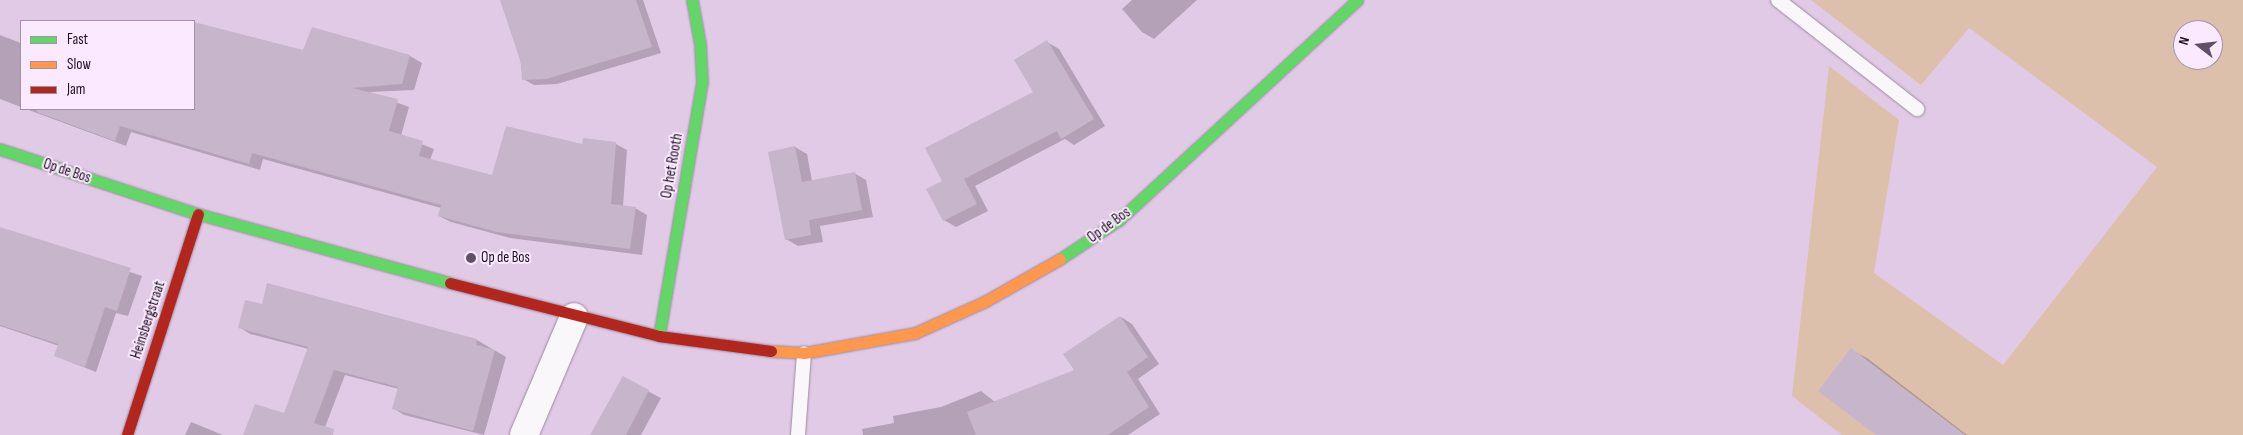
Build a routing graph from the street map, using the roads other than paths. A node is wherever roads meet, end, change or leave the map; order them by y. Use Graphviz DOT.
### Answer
graph roads {
  1 [pos="692,0"];
  2 [pos="1357,0"];
  3 [pos="1778,0"];
  4 [pos="1917,108"];
  5 [pos="0,149"];
  6 [pos="198,214"];
  7 [pos="574,317"];
  8 [pos="659,336"];
  9 [pos="804,353"];
  10 [pos="127,435"];
  11 [pos="524,435"];
  12 [pos="798,435"];
  1 -- 8 [label="street, Op het Rooth"];
  2 -- 9 [label="street, Op de Bos"];
  3 -- 4 [label="lane"];
  5 -- 6 [label="street, Op de Bos"];
  6 -- 7 [label="street, Op de Bos"];
  6 -- 10 [label="street, Heinsbergstraat"];
  7 -- 8 [label="street, Op de Bos"];
  7 -- 11 [label="street"];
  8 -- 9 [label="street, Op de Bos"];
  9 -- 12 [label="lane"];
}
